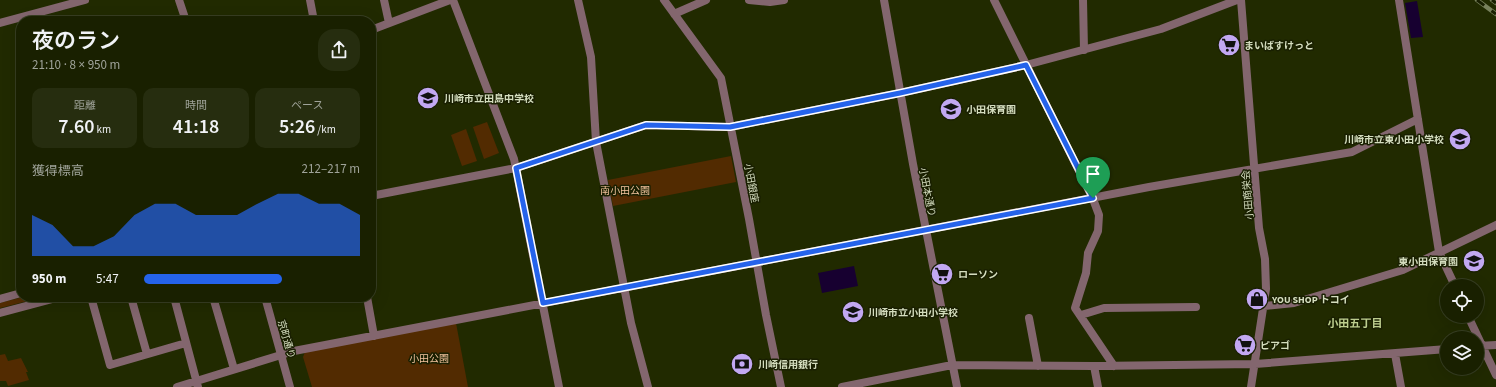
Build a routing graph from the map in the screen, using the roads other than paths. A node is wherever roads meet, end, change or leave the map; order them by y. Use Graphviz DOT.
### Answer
graph roads {
  1 [pos="85,0"];
  2 [pos="179,0"];
  3 [pos="310,0"];
  4 [pos="384,0"];
  5 [pos="450,0"];
  6 [pos="453,0"];
  7 [pos="578,0"];
  8 [pos="664,0"];
  9 [pos="706,0"];
  10 [pos="749,0"];
  11 [pos="784,0"];
  12 [pos="884,0"];
  13 [pos="994,0"];
  14 [pos="1083,0"];
  15 [pos="1237,0"];
  16 [pos="1242,0"];
  17 [pos="1399,0"];
  18 [pos="58,4"];
  19 [pos="674,14"];
  20 [pos="21,16"];
  21 [pos="184,16"];
  22 [pos="313,16"];
  23 [pos="16,18"];
  24 [pos="0,23"];
  25 [pos="389,23"];
  26 [pos="376,28"];
  27 [pos="1084,50"];
  28 [pos="1026,65"];
  29 [pos="900,93"];
  30 [pos="1418,119"];
  31 [pos="730,127"];
  32 [pos="596,142"];
  33 [pos="516,168"];
  34 [pos="1255,168"];
  35 [pos="376,195"];
  36 [pos="1093,198"];
  37 [pos="1496,225"];
  38 [pos="925,229"];
  39 [pos="1439,252"];
  40 [pos="756,263"];
  41 [pos="1452,279"];
  42 [pos="624,288"];
  43 [pos="16,294"];
  44 [pos="0,298"];
  45 [pos="41,302"];
  46 [pos="92,302"];
  47 [pos="131,302"];
  48 [pos="175,302"];
  49 [pos="214,302"];
  50 [pos="266,302"];
  51 [pos="368,302"];
  52 [pos="543,303"];
  53 [pos="1264,306"];
  54 [pos="1196,307"];
  55 [pos="0,313"];
  56 [pos="1080,315"];
  57 [pos="1029,318"];
  58 [pos="374,336"];
  59 [pos="186,343"];
  60 [pos="1496,345"];
  61 [pos="1484,346"];
  62 [pos="1440,350"];
  63 [pos="1484,353"];
  64 [pos="147,354"];
  65 [pos="281,354"];
  66 [pos="1395,354"];
  67 [pos="1255,364"];
  68 [pos="952,366"];
  69 [pos="1038,366"];
  70 [pos="1094,366"];
  71 [pos="1114,366"];
  72 [pos="234,369"];
  73 [pos="1496,375"];
  74 [pos="198,384"];
  75 [pos="177,387"];
  76 [pos="290,387"];
  77 [pos="559,387"];
  78 [pos="648,387"];
  79 [pos="781,387"];
  80 [pos="842,387"];
  81 [pos="956,387"];
  82 [pos="1098,387"];
  83 [pos="1251,387"];
  84 [pos="1401,387"];
  1 -- 18 [label="street"];
  2 -- 21 [label="street"];
  3 -- 22 [label="street"];
  4 -- 25 [label="street"];
  5 -- 25 [label="street"];
  6 -- 33 [label="street"];
  7 -- 32 [label="street"];
  8 -- 19 [label="street, 小田銀座"];
  9 -- 19 [label="street"];
  10 -- 11 [label="street"];
  12 -- 29 [label="street, 小田本通り"];
  13 -- 28 [label="street"];
  14 -- 27 [label="street"];
  15 -- 27 [label="street"];
  16 -- 34 [label="street, 小田商栄会"];
  17 -- 30 [label="street"];
  18 -- 20 [label="street"];
  19 -- 31 [label="street, 小田銀座"];
  23 -- 24 [label="street"];
  25 -- 26 [label="street"];
  27 -- 28 [label="street"];
  28 -- 29 [label="street"];
  28 -- 36 [label="street"];
  29 -- 31 [label="street"];
  29 -- 38 [label="street, 小田本通り"];
  30 -- 34 [label="street"];
  30 -- 39 [label="street"];
  31 -- 32 [label="street"];
  31 -- 40 [label="street, 小田銀座"];
  32 -- 33 [label="street"];
  32 -- 42 [label="street"];
  33 -- 35 [label="street"];
  33 -- 52 [label="street"];
  34 -- 36 [label="street"];
  34 -- 53 [label="street, 小田商栄会"];
  36 -- 38 [label="street"];
  36 -- 56 [label="street"];
  37 -- 39 [label="street"];
  38 -- 40 [label="street"];
  38 -- 68 [label="street, 小田本通り"];
  39 -- 41 [label="street"];
  39 -- 53 [label="street"];
  40 -- 42 [label="street"];
  40 -- 79 [label="street, 小田銀座"];
  42 -- 52 [label="street"];
  42 -- 78 [label="street"];
  43 -- 44 [label="street"];
  45 -- 55 [label="street"];
  46 -- 64 [label="street"];
  47 -- 64 [label="street"];
  48 -- 59 [label="street"];
  49 -- 72 [label="street"];
  50 -- 65 [label="street, 京町通り"];
  51 -- 58 [label="street"];
  52 -- 58 [label="street"];
  52 -- 77 [label="street"];
  53 -- 67 [label="street, 小田商栄会"];
  54 -- 56 [label="street"];
  56 -- 71 [label="street"];
  57 -- 69 [label="street"];
  58 -- 65 [label="street"];
  59 -- 64 [label="street"];
  59 -- 74 [label="street"];
  60 -- 61 [label="street"];
  62 -- 66 [label="street"];
  63 -- 73 [label="street"];
  65 -- 72 [label="street"];
  65 -- 76 [label="street, 京町通り"];
  66 -- 67 [label="street"];
  66 -- 84 [label="street"];
  67 -- 71 [label="street"];
  67 -- 83 [label="street, 小田商栄会"];
  68 -- 69 [label="street"];
  68 -- 80 [label="street"];
  68 -- 81 [label="street, 小田本通り"];
  69 -- 70 [label="street"];
  70 -- 71 [label="street"];
  70 -- 82 [label="street"];
  72 -- 74 [label="street"];
  74 -- 75 [label="street"];
}
